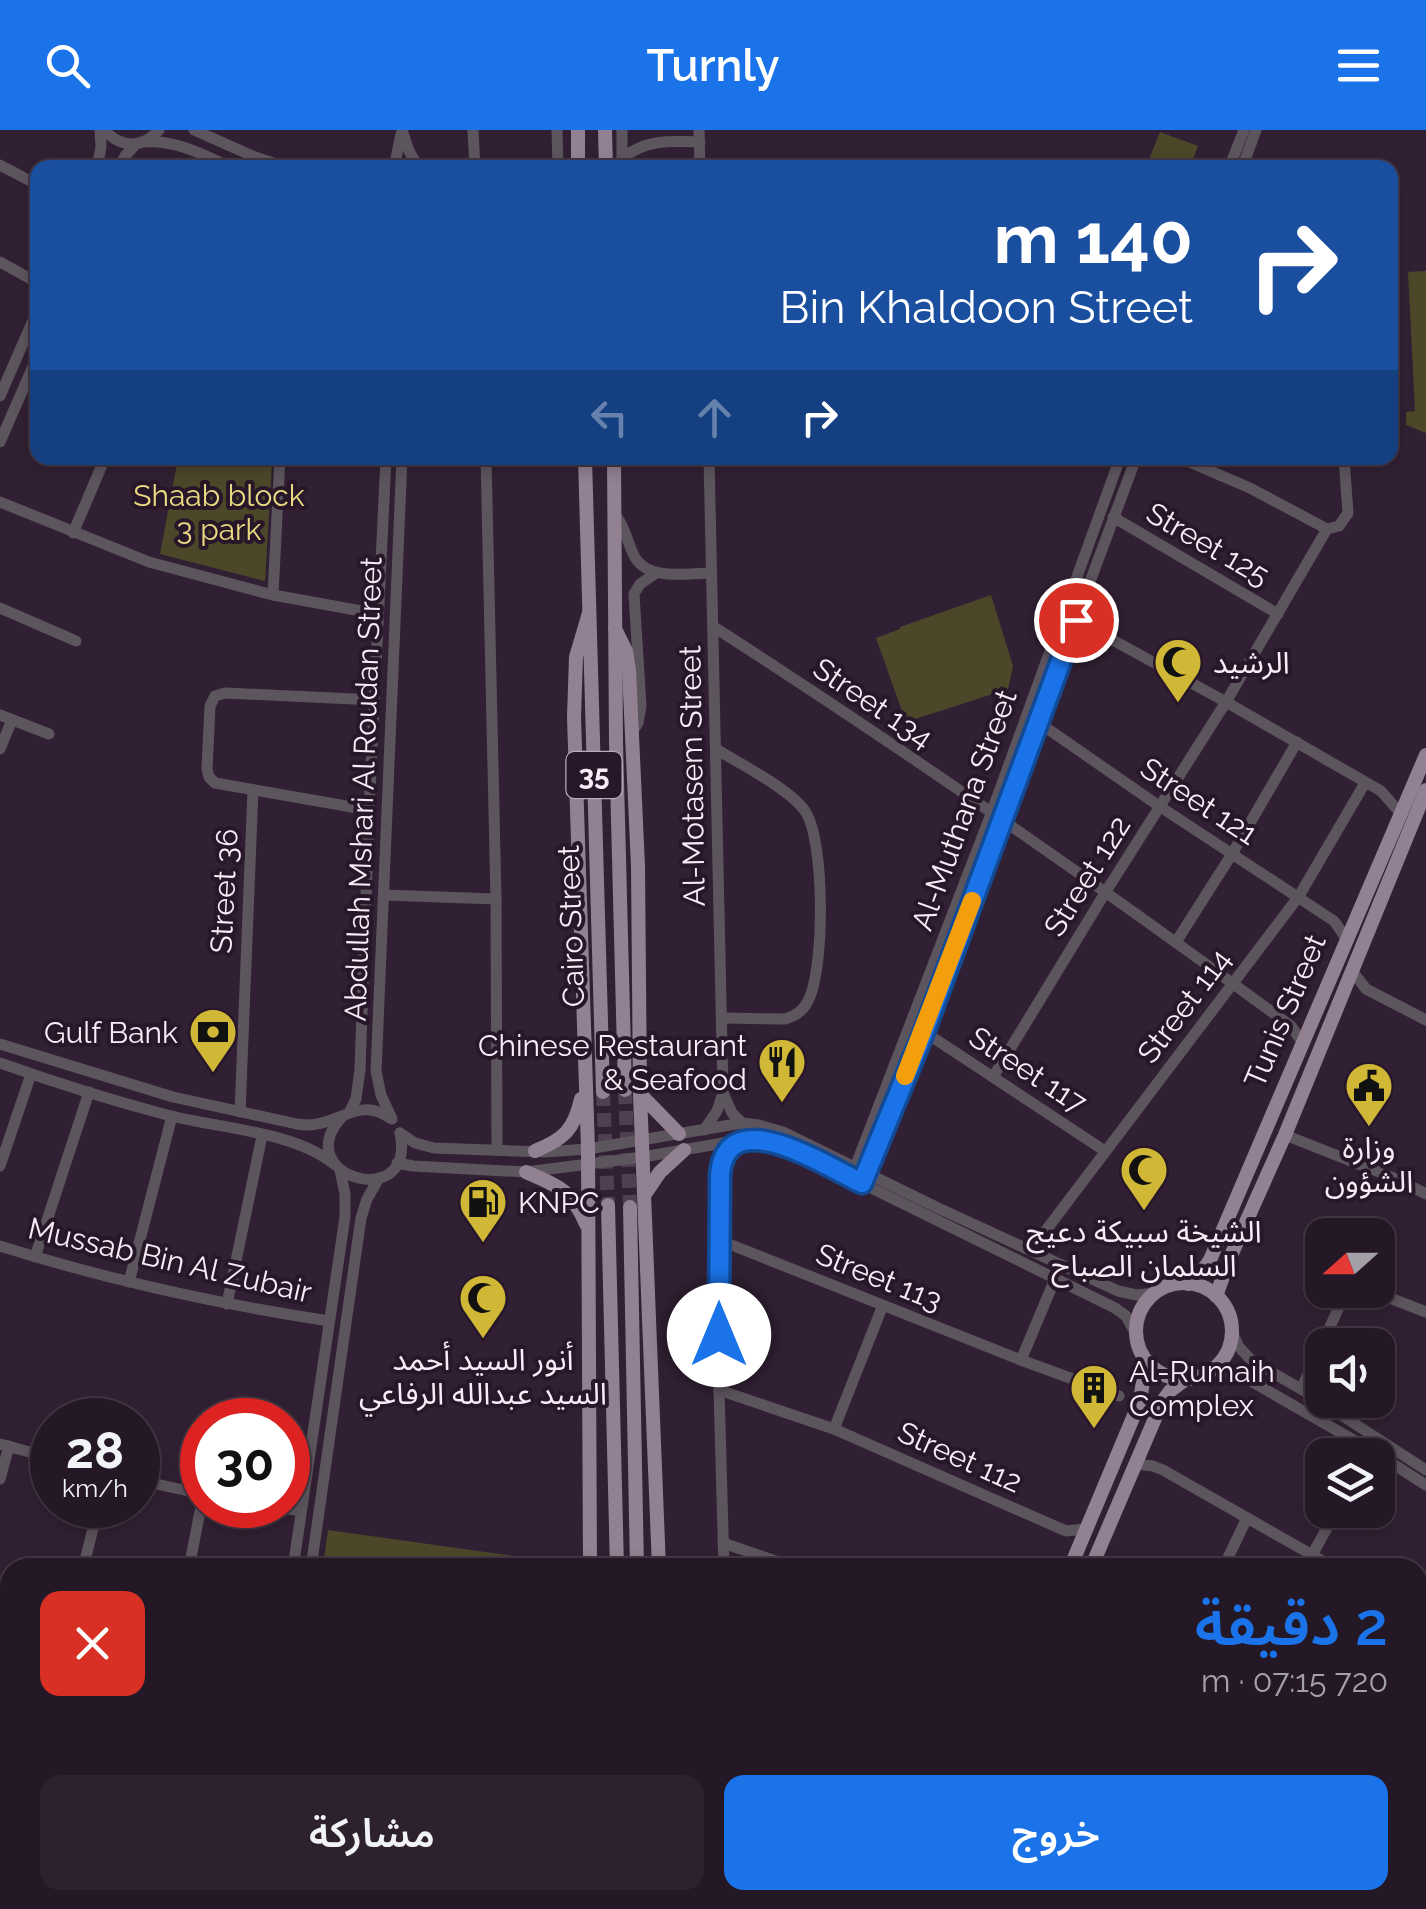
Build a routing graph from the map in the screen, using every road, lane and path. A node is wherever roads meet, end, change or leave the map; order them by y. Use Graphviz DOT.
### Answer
graph roads {
  1 [pos="102,130"];
  2 [pos="160,130"];
  3 [pos="194,130"];
  4 [pos="402,130"];
  5 [pos="474,130"];
  6 [pos="556,130"];
  7 [pos="578,130"];
  8 [pos="605,130"];
  9 [pos="622,130"];
  10 [pos="1244,130"];
  11 [pos="1256,130"];
  12 [pos="699,136"];
  13 [pos="140,144"];
  14 [pos="188,150"];
  15 [pos="98,160"];
  16 [pos="123,160"];
  17 [pos="212,160"];
  18 [pos="266,160"];
  19 [pos="396,160"];
  20 [pos="415,160"];
  21 [pos="474,160"];
  22 [pos="558,160"];
  23 [pos="578,160"];
  24 [pos="606,160"];
  25 [pos="622,160"];
  26 [pos="625,160"];
  27 [pos="1233,160"];
  28 [pos="1245,160"];
  29 [pos="0,165"];
  30 [pos="30,182"];
  31 [pos="0,262"];
  32 [pos="30,279"];
  33 [pos="30,327"];
  34 [pos="0,358"];
  35 [pos="13,366"];
  36 [pos="30,371"];
  37 [pos="0,396"];
  38 [pos="5,420"];
  39 [pos="0,442"];
  40 [pos="102,465"];
  41 [pos="279,465"];
  42 [pos="386,465"];
  43 [pos="402,465"];
  44 [pos="486,465"];
  45 [pos="585,465"];
  46 [pos="614,465"];
  47 [pos="709,465"];
  48 [pos="1117,465"];
  49 [pos="1133,465"];
  50 [pos="1196,465"];
  51 [pos="1345,465"];
  52 [pos="386,472"];
  53 [pos="401,473"];
  54 [pos="0,502"];
  55 [pos="384,505"];
  56 [pos="400,511"];
  57 [pos="616,516"];
  58 [pos="1113,518"];
  59 [pos="1327,529"];
  60 [pos="73,533"];
  61 [pos="711,572"];
  62 [pos="656,573"];
  63 [pos="273,596"];
  64 [pos="0,608"];
  65 [pos="589,613"];
  66 [pos="378,614"];
  67 [pos="1278,614"];
  68 [pos="1076,620"];
  69 [pos="714,627"];
  70 [pos="615,629"];
  71 [pos="76,642"];
  72 [pos="374,700"];
  73 [pos="1226,702"];
  74 [pos="6,718"];
  75 [pos="1040,718"];
  76 [pos="50,734"];
  77 [pos="632,734"];
  78 [pos="1297,742"];
  79 [pos="0,748"];
  80 [pos="716,749"];
  81 [pos="1426,755"];
  82 [pos="1365,784"];
  83 [pos="253,790"];
  84 [pos="1381,791"];
  85 [pos="1422,793"];
  86 [pos="1160,806"];
  87 [pos="369,810"];
  88 [pos="991,814"];
  89 [pos="1401,814"];
  90 [pos="1002,822"];
  91 [pos="1232,854"];
  92 [pos="1105,893"];
  93 [pos="384,895"];
  94 [pos="1299,896"];
  95 [pos="496,899"];
  96 [pos="1354,919"];
  97 [pos="1334,921"];
  98 [pos="1346,938"];
  99 [pos="1176,942"];
  100 [pos="364,946"];
  101 [pos="382,949"];
  102 [pos="364,970"];
  103 [pos="1352,970"];
  104 [pos="380,974"];
  105 [pos="1233,984"];
  106 [pos="1366,988"];
  107 [pos="1344,990"];
  108 [pos="723,1018"];
  109 [pos="1426,1020"];
  110 [pos="1310,1024"];
  111 [pos="1291,1026"];
  112 [pos="924,1032"];
  113 [pos="1302,1042"];
  114 [pos="0,1044"];
  115 [pos="0,1063"];
  116 [pos="360,1070"];
  117 [pos="376,1071"];
  118 [pos="32,1074"];
  119 [pos="993,1077"];
  120 [pos="585,1084"];
  121 [pos="89,1092"];
  122 [pos="603,1092"];
  123 [pos="633,1092"];
  124 [pos="723,1093"];
  125 [pos="240,1112"];
  126 [pos="346,1115"];
  127 [pos="172,1116"];
  128 [pos="392,1120"];
  129 [pos="742,1123"];
  130 [pos="297,1124"];
  131 [pos="704,1130"];
  132 [pos="400,1132"];
  133 [pos="679,1134"];
  134 [pos="1285,1135"];
  135 [pos="262,1136"];
  136 [pos="642,1140"];
  137 [pos="740,1140"];
  138 [pos="295,1143"];
  139 [pos="704,1147"];
  140 [pos="434,1148"];
  141 [pos="497,1150"];
  142 [pos="684,1150"];
  143 [pos="536,1151"];
  144 [pos="1105,1151"];
  145 [pos="588,1156"];
  146 [pos="643,1157"];
  147 [pos="397,1163"];
  148 [pos="0,1166"];
  149 [pos="434,1167"];
  150 [pos="339,1168"];
  151 [pos="526,1172"];
  152 [pos="858,1175"];
  153 [pos="720,1176"];
  154 [pos="379,1178"];
  155 [pos="644,1194"];
  156 [pos="1426,1194"];
  157 [pos="1232,1203"];
  158 [pos="608,1205"];
  159 [pos="630,1207"];
  160 [pos="1249,1216"];
  161 [pos="344,1218"];
  162 [pos="360,1224"];
  163 [pos="588,1228"];
  164 [pos="719,1240"];
  165 [pos="0,1246"];
  166 [pos="1031,1250"];
  167 [pos="35,1258"];
  168 [pos="1055,1280"];
  169 [pos="129,1282"];
  170 [pos="1188,1284"];
  171 [pos="1155,1293"];
  172 [pos="1216,1296"];
  173 [pos="1395,1300"];
  174 [pos="227,1304"];
  175 [pos="883,1305"];
  176 [pos="1339,1308"];
  177 [pos="1426,1312"];
  178 [pos="329,1321"];
  179 [pos="1232,1332"];
  180 [pos="1136,1334"];
  181 [pos="1142,1356"];
  182 [pos="1021,1360"];
  183 [pos="1214,1368"];
  184 [pos="1186,1380"];
  185 [pos="718,1390"];
  186 [pos="1301,1390"];
  187 [pos="1119,1396"];
  188 [pos="318,1397"];
  189 [pos="334,1399"];
  190 [pos="1134,1414"];
  191 [pos="834,1429"];
  192 [pos="1149,1434"];
  193 [pos="1346,1438"];
  194 [pos="5,1445"];
  195 [pos="310,1451"];
  196 [pos="30,1452"];
  197 [pos="1136,1464"];
  198 [pos="1395,1467"];
  199 [pos="1426,1470"];
  200 [pos="0,1479"];
  201 [pos="1426,1485"];
  202 [pos="1247,1518"];
  203 [pos="93,1528"];
  204 [pos="197,1528"];
  205 [pos="299,1528"];
  206 [pos="1327,1528"];
  207 [pos="1086,1529"];
  208 [pos="1066,1531"];
  209 [pos="723,1543"];
  210 [pos="1076,1552"];
  211 [pos="1312,1555"];
  212 [pos="86,1558"];
  213 [pos="192,1558"];
  214 [pos="294,1558"];
  215 [pos="312,1558"];
  216 [pos="590,1558"];
  217 [pos="617,1558"];
  218 [pos="637,1558"];
  219 [pos="659,1558"];
  220 [pos="724,1558"];
  221 [pos="767,1558"];
  222 [pos="1074,1558"];
  223 [pos="1096,1558"];
  224 [pos="1228,1558"];
  225 [pos="1317,1558"];
  1 -- 13 [label="street"];
  1 -- 15 [label="street"];
  2 -- 13 [label="street"];
  3 -- 14 [label="street"];
  3 -- 18 [label="street"];
  4 -- 19 [label="street"];
  4 -- 20 [label="street"];
  5 -- 21 [label="street"];
  6 -- 22 [label="street"];
  7 -- 23 [label="main road"];
  8 -- 24 [label="main road"];
  9 -- 25 [label="street"];
  10 -- 27 [label="street"];
  11 -- 28 [label="street"];
  12 -- 26 [label="street"];
  13 -- 14 [label="street"];
  13 -- 16 [label="street"];
  14 -- 17 [label="street"];
  29 -- 30 [label="street"];
  31 -- 32 [label="street"];
  33 -- 35 [label="street"];
  34 -- 35 [label="street"];
  35 -- 37 [label="street"];
  36 -- 38 [label="street"];
  38 -- 39 [label="street"];
  40 -- 60 [label="street"];
  41 -- 63 [label="street"];
  42 -- 52 [label="street, Abdullah Mshari Al Roudan Street"];
  43 -- 53 [label="street, Abdullah Mshari Al Roudan Street"];
  44 -- 95 [label="street"];
  45 -- 65 [label="main road, Cairo Street / 35"];
  46 -- 57 [label="main road, Cairo Street / 35"];
  47 -- 61 [label="street, Al-Motasem Street"];
  48 -- 88 [label="street, Al-Muthana Street"];
  49 -- 58 [label="street, Al-Muthana Street"];
  50 -- 59 [label="street"];
  51 -- 59 [label="street"];
  52 -- 53 [label="street"];
  52 -- 55 [label="street, Abdullah Mshari Al Roudan Street"];
  53 -- 56 [label="street, Abdullah Mshari Al Roudan Street"];
  54 -- 60 [label="street"];
  55 -- 56 [label="street"];
  55 -- 66 [label="street, Abdullah Mshari Al Roudan Street"];
  56 -- 93 [label="street, Abdullah Mshari Al Roudan Street"];
  57 -- 62 [label="street"];
  57 -- 70 [label="main road, Cairo Street / 35"];
  58 -- 67 [label="street, Street 125"];
  58 -- 68 [label="street, Al-Muthana Street"];
  59 -- 67 [label="street, Street 122"];
  60 -- 63 [label="street"];
  61 -- 62 [label="street"];
  61 -- 69 [label="street, Al-Motasem Street"];
  62 -- 77 [label="street"];
  63 -- 66 [label="street"];
  64 -- 71 [label="street"];
  65 -- 120 [label="main road"];
  65 -- 122 [label="main road, Cairo Street / 35"];
  66 -- 72 [label="street, Abdullah Mshari Al Roudan Street"];
  67 -- 73 [label="street, Street 122"];
  68 -- 73 [label="street"];
  68 -- 75 [label="street, Al-Muthana Street"];
  69 -- 80 [label="street, Al-Motasem Street"];
  69 -- 88 [label="street, Street 134"];
  70 -- 77 [label="main road"];
  70 -- 123 [label="main road, Cairo Street / 35"];
  72 -- 83 [label="street"];
  72 -- 87 [label="street, Abdullah Mshari Al Roudan Street"];
  73 -- 78 [label="street"];
  73 -- 86 [label="street, Street 122"];
  74 -- 76 [label="street"];
  74 -- 79 [label="street"];
  75 -- 86 [label="street, Street 121"];
  75 -- 90 [label="street, Al-Muthana Street"];
  77 -- 123 [label="main road"];
  78 -- 82 [label="street"];
  78 -- 91 [label="street"];
  80 -- 108 [label="street, Al-Motasem Street"];
  80 -- 108 [label="street"];
  81 -- 85 [label="main road, Tunis Street"];
  82 -- 84 [label="street"];
  82 -- 94 [label="street, Street 114"];
  83 -- 87 [label="street, Street 36"];
  83 -- 125 [label="street, Street 36"];
  84 -- 85 [label="street"];
  84 -- 89 [label="street"];
  85 -- 89 [label="main road, Tunis Street"];
  85 -- 103 [label="main road, Tunis Street"];
  86 -- 91 [label="street, Street 121"];
  86 -- 92 [label="street, Street 122"];
  87 -- 100 [label="street, Abdullah Mshari Al Roudan Street"];
  88 -- 90 [label="street, Street 134"];
  88 -- 152 [label="street, Al-Muthana Street"];
  89 -- 96 [label="main road, Tunis Street"];
  90 -- 92 [label="street, Street 134"];
  90 -- 112 [label="street, Al-Muthana Street"];
  91 -- 94 [label="street, Street 121"];
  91 -- 99 [label="street"];
  92 -- 99 [label="street, Street 134"];
  92 -- 119 [label="street, Street 122"];
  93 -- 95 [label="street"];
  93 -- 101 [label="street, Abdullah Mshari Al Roudan Street"];
  94 -- 97 [label="street, Street 121"];
  94 -- 105 [label="street, Street 114"];
  95 -- 141 [label="street"];
  96 -- 97 [label="street"];
  96 -- 98 [label="main road, Tunis Street"];
  97 -- 98 [label="street, Street 121"];
  98 -- 110 [label="main road, Tunis Street"];
  99 -- 105 [label="street, Street 134"];
  100 -- 101 [label="street"];
  100 -- 102 [label="street, Abdullah Mshari Al Roudan Street"];
  101 -- 104 [label="street, Abdullah Mshari Al Roudan Street"];
  102 -- 104 [label="street"];
  102 -- 116 [label="street, Abdullah Mshari Al Roudan Street"];
  103 -- 106 [label="street"];
  103 -- 107 [label="main road, Tunis Street"];
  104 -- 117 [label="street, Abdullah Mshari Al Roudan Street"];
  105 -- 111 [label="street, Street 134"];
  105 -- 144 [label="street, Street 114"];
  106 -- 107 [label="street"];
  106 -- 109 [label="street"];
  107 -- 134 [label="main road, Tunis Street"];
  108 -- 124 [label="street, Al-Motasem Street"];
  110 -- 111 [label="street"];
  110 -- 113 [label="main road, Tunis Street"];
  111 -- 113 [label="street, Street 134"];
  112 -- 119 [label="street, Street 117"];
  112 -- 152 [label="street, Al-Muthana Street"];
  113 -- 157 [label="main road, Tunis Street"];
  114 -- 125 [label="street"];
  115 -- 118 [label="street"];
  116 -- 117 [label="street"];
  116 -- 126 [label="street, Abdullah Mshari Al Roudan Street"];
  117 -- 128 [label="street, Abdullah Mshari Al Roudan Street"];
  118 -- 121 [label="street"];
  118 -- 148 [label="street"];
  119 -- 144 [label="street, Street 117"];
  120 -- 143 [label="main road"];
  120 -- 145 [label="main road"];
  121 -- 127 [label="street"];
  121 -- 167 [label="street"];
  123 -- 133 [label="main road"];
  123 -- 136 [label="main road"];
  124 -- 129 [label="street"];
  124 -- 131 [label="street, Al-Motasem Street"];
  125 -- 130 [label="street"];
  126 -- 128 [label="street"];
  126 -- 130 [label="street"];
  126 -- 150 [label="street"];
  127 -- 135 [label="street"];
  127 -- 169 [label="street"];
  128 -- 132 [label="street"];
  129 -- 131 [label="street"];
  129 -- 152 [label="street"];
  130 -- 138 [label="street"];
  131 -- 133 [label="street"];
  132 -- 140 [label="street"];
  132 -- 147 [label="street"];
  133 -- 136 [label="street"];
  134 -- 156 [label="street"];
  134 -- 160 [label="main road, Tunis Street"];
  135 -- 138 [label="street"];
  135 -- 174 [label="street"];
  136 -- 145 [label="street"];
  136 -- 146 [label="main road"];
  137 -- 139 [label="street"];
  137 -- 152 [label="street"];
  137 -- 153 [label="street"];
  138 -- 150 [label="street"];
  139 -- 142 [label="street"];
  139 -- 153 [label="street"];
  140 -- 141 [label="street"];
  140 -- 149 [label="street"];
  141 -- 143 [label="street"];
  142 -- 146 [label="street"];
  142 -- 155 [label="main road"];
  143 -- 145 [label="street"];
  144 -- 166 [label="street, Street 114"];
  145 -- 146 [label="street"];
  145 -- 151 [label="street"];
  145 -- 163 [label="main road"];
  146 -- 155 [label="main road"];
  147 -- 149 [label="street"];
  147 -- 154 [label="street"];
  149 -- 151 [label="street"];
  150 -- 154 [label="street"];
  150 -- 161 [label="street"];
  151 -- 163 [label="main road"];
  152 -- 166 [label="street"];
  152 -- 168 [label="street"];
  153 -- 164 [label="street"];
  154 -- 162 [label="street"];
  155 -- 219 [label="main road"];
  157 -- 160 [label="main road"];
  157 -- 170 [label="main road, Tunis Street"];
  158 -- 217 [label="main road"];
  159 -- 218 [label="main road"];
  160 -- 172 [label="main road, Tunis Street"];
  161 -- 162 [label="street"];
  161 -- 178 [label="street"];
  162 -- 189 [label="street"];
  163 -- 216 [label="main road"];
  164 -- 175 [label="street, Street 113"];
  164 -- 185 [label="street"];
  165 -- 167 [label="street, Mussab Bin Al Zubair"];
  166 -- 171 [label="street"];
  167 -- 169 [label="street, Mussab Bin Al Zubair"];
  168 -- 180 [label="street"];
  168 -- 182 [label="street"];
  169 -- 174 [label="street, Mussab Bin Al Zubair"];
  170 -- 171 [label="main road"];
  170 -- 172 [label="main road"];
  171 -- 180 [label="main road"];
  172 -- 179 [label="main road"];
  173 -- 177 [label="street"];
  174 -- 178 [label="street, Mussab Bin Al Zubair"];
  175 -- 182 [label="street, Street 113"];
  175 -- 191 [label="street"];
  176 -- 186 [label="street"];
  178 -- 188 [label="street"];
  179 -- 183 [label="main road"];
  179 -- 186 [label="street"];
  180 -- 181 [label="main road"];
  181 -- 184 [label="main road"];
  181 -- 190 [label="main road"];
  182 -- 187 [label="street, Street 113"];
  183 -- 184 [label="main road"];
  183 -- 193 [label="street"];
  184 -- 192 [label="main road"];
  185 -- 191 [label="street, Street 112"];
  185 -- 209 [label="street"];
  186 -- 199 [label="street"];
  188 -- 189 [label="street"];
  188 -- 195 [label="street"];
  189 -- 215 [label="street"];
  190 -- 192 [label="main road"];
  190 -- 207 [label="main road"];
  191 -- 208 [label="street, Street 112"];
  192 -- 197 [label="main road"];
  194 -- 196 [label="street"];
  194 -- 200 [label="street"];
  197 -- 202 [label="street"];
  197 -- 223 [label="main road"];
  198 -- 201 [label="street"];
  202 -- 211 [label="street"];
  202 -- 224 [label="street"];
  203 -- 212 [label="street"];
  204 -- 213 [label="street"];
  205 -- 214 [label="street"];
  206 -- 211 [label="street"];
  207 -- 208 [label="street, Street 112"];
  207 -- 210 [label="main road"];
  208 -- 210 [label="street"];
  209 -- 220 [label="street"];
  209 -- 221 [label="street"];
  210 -- 222 [label="main road"];
  211 -- 225 [label="street"];
}
